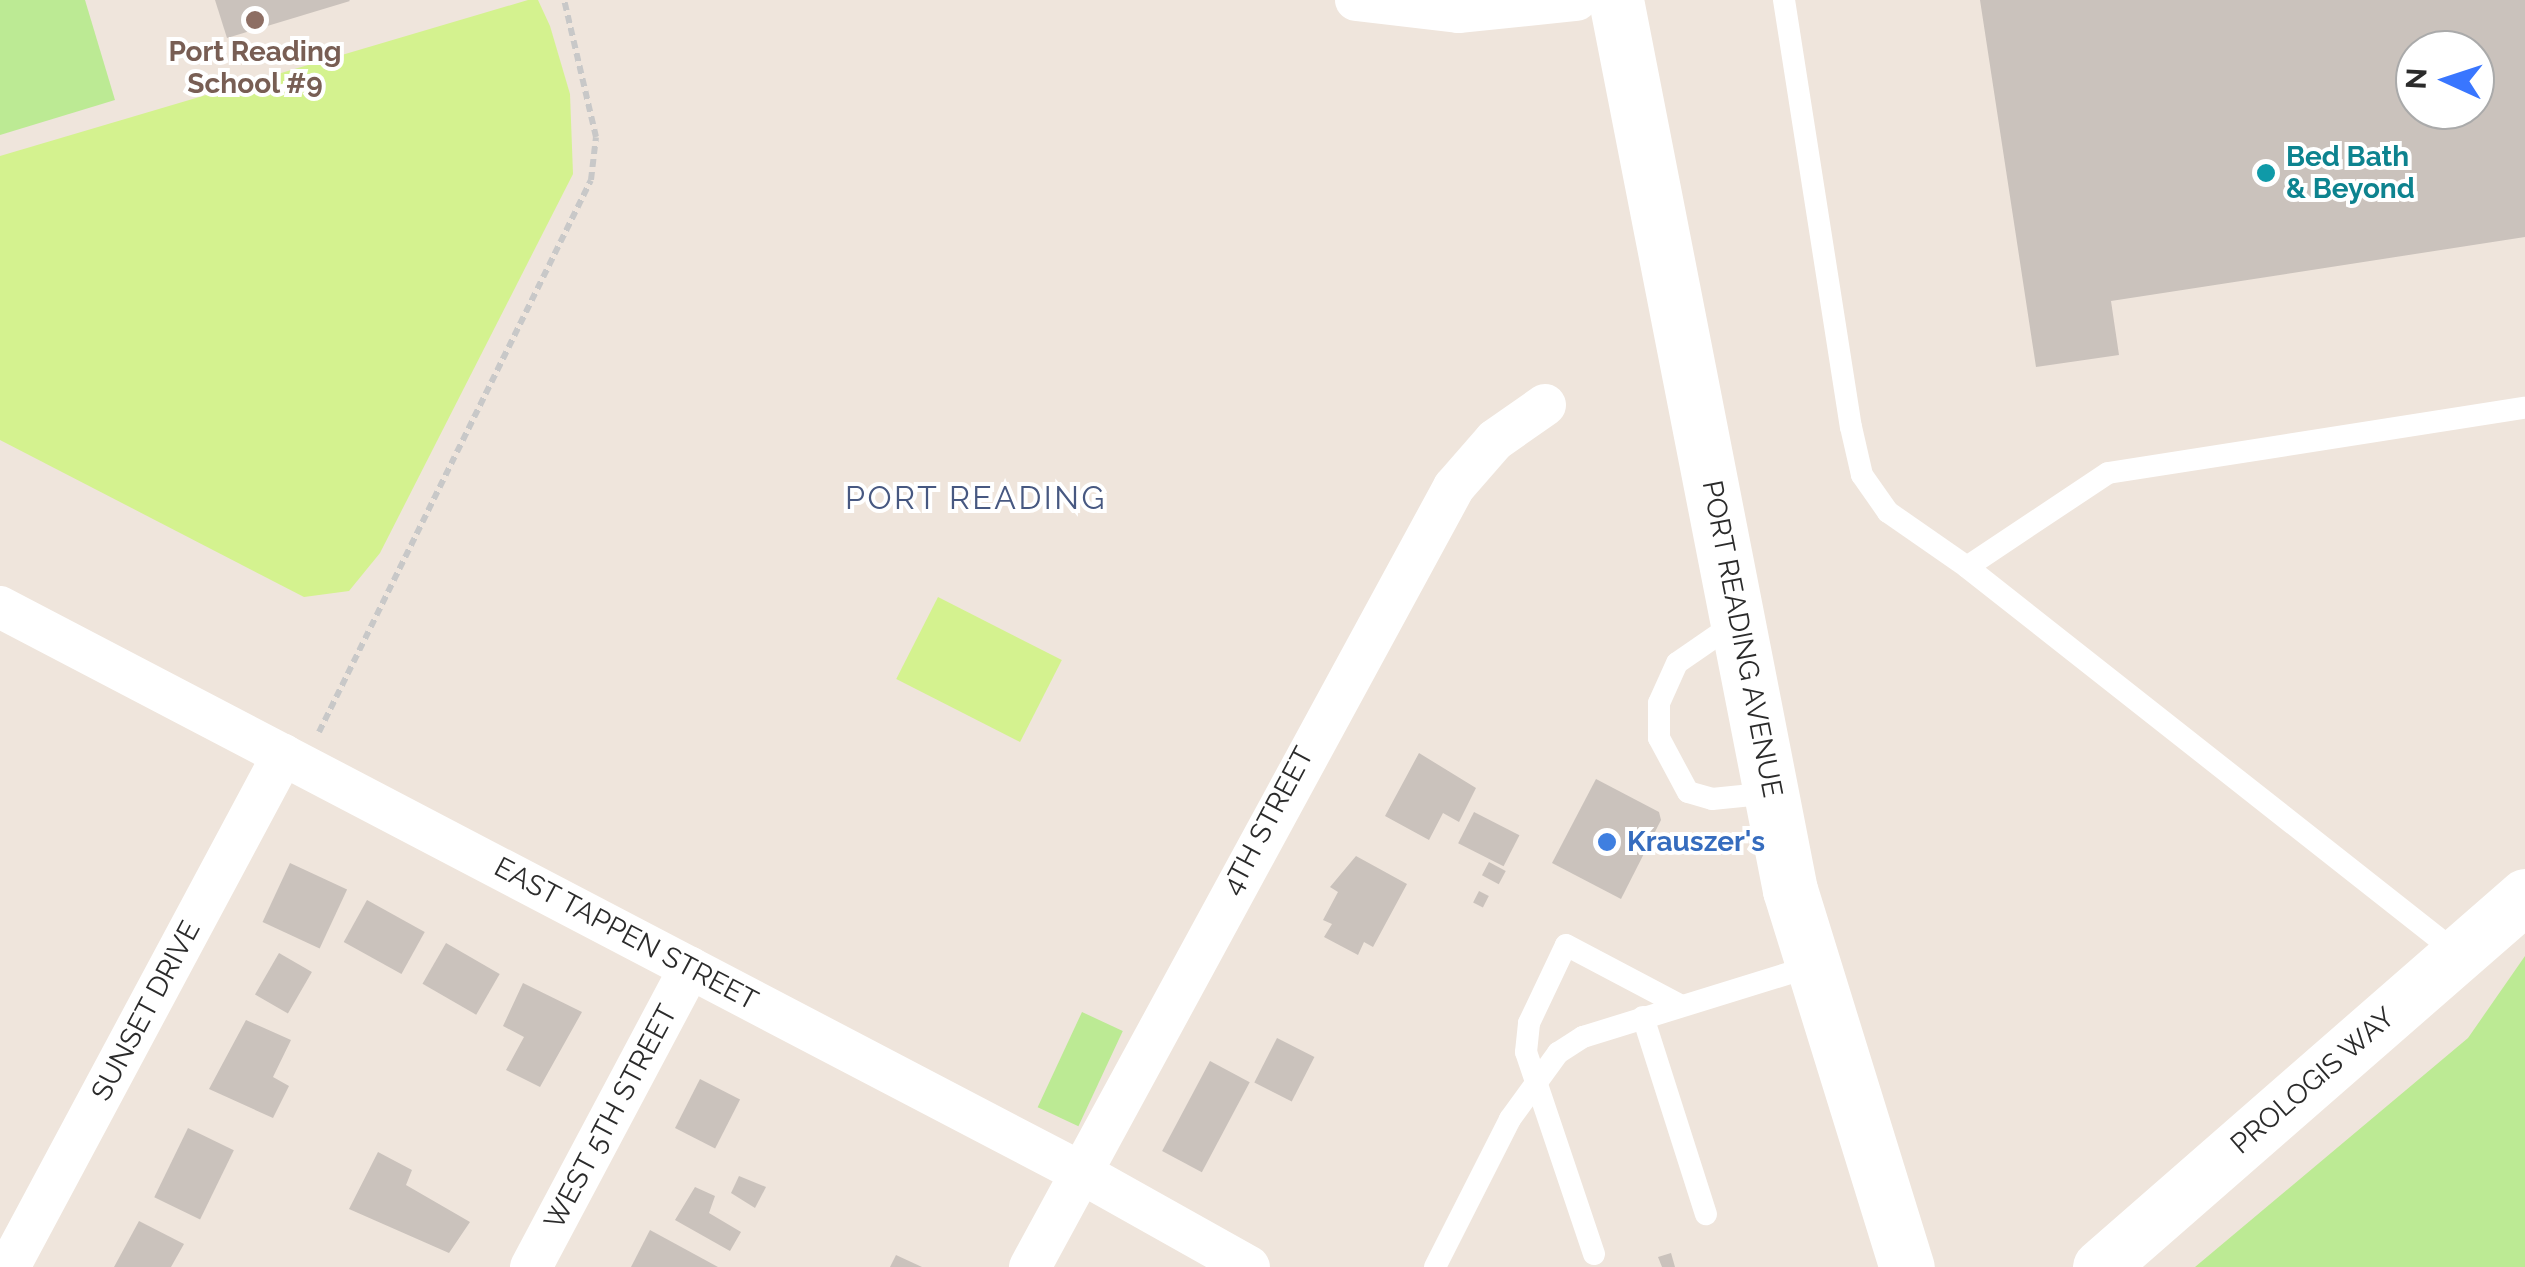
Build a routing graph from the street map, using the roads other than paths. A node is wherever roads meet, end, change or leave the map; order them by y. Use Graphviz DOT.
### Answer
graph roads {
  1 [pos="1356,0"];
  2 [pos="1576,0"];
  3 [pos="1616,0"];
  4 [pos="1784,0"];
  5 [pos="1545,405"];
  6 [pos="2525,408"];
  7 [pos="1967,567"];
  8 [pos="0,607"];
  9 [pos="1738,621"];
  10 [pos="300,744"];
  11 [pos="1772,793"];
  12 [pos="2525,896"];
  13 [pos="2457,953"];
  14 [pos="1812,966"];
  15 [pos="690,968"];
  16 [pos="1680,1005"];
  17 [pos="1643,1017"];
  18 [pos="1534,1081"];
  19 [pos="1078,1171"];
  20 [pos="1706,1214"];
  21 [pos="1594,1254"];
  22 [pos="9,1267"];
  23 [pos="531,1267"];
  24 [pos="1030,1267"];
  25 [pos="1249,1267"];
  26 [pos="1435,1267"];
  27 [pos="1907,1267"];
  28 [pos="2100,1267"];
  1 -- 2 [label="street"];
  3 -- 9 [label="street, PORT READING AVENUE"];
  4 -- 7 [label="lane"];
  5 -- 19 [label="street, 4TH STREET"];
  6 -- 7 [label="lane"];
  7 -- 13 [label="lane"];
  8 -- 10 [label="street, EAST TAPPEN STREET"];
  9 -- 11 [label="street, PORT READING AVENUE"];
  9 -- 11 [label="lane"];
  10 -- 15 [label="street, EAST TAPPEN STREET"];
  10 -- 22 [label="street, SUNSET DRIVE"];
  11 -- 14 [label="street, PORT READING AVENUE"];
  12 -- 13 [label="street, PROLOGIS WAY"];
  13 -- 28 [label="street, PROLOGIS WAY"];
  14 -- 16 [label="lane"];
  14 -- 27 [label="street, PORT READING AVENUE"];
  15 -- 19 [label="street, EAST TAPPEN STREET"];
  15 -- 23 [label="street, WEST 5TH STREET"];
  16 -- 17 [label="lane"];
  16 -- 18 [label="lane"];
  17 -- 18 [label="lane"];
  17 -- 20 [label="lane"];
  18 -- 21 [label="lane"];
  18 -- 26 [label="lane"];
  19 -- 24 [label="street, 4TH STREET"];
  19 -- 25 [label="street, EAST TAPPEN STREET"];
}
